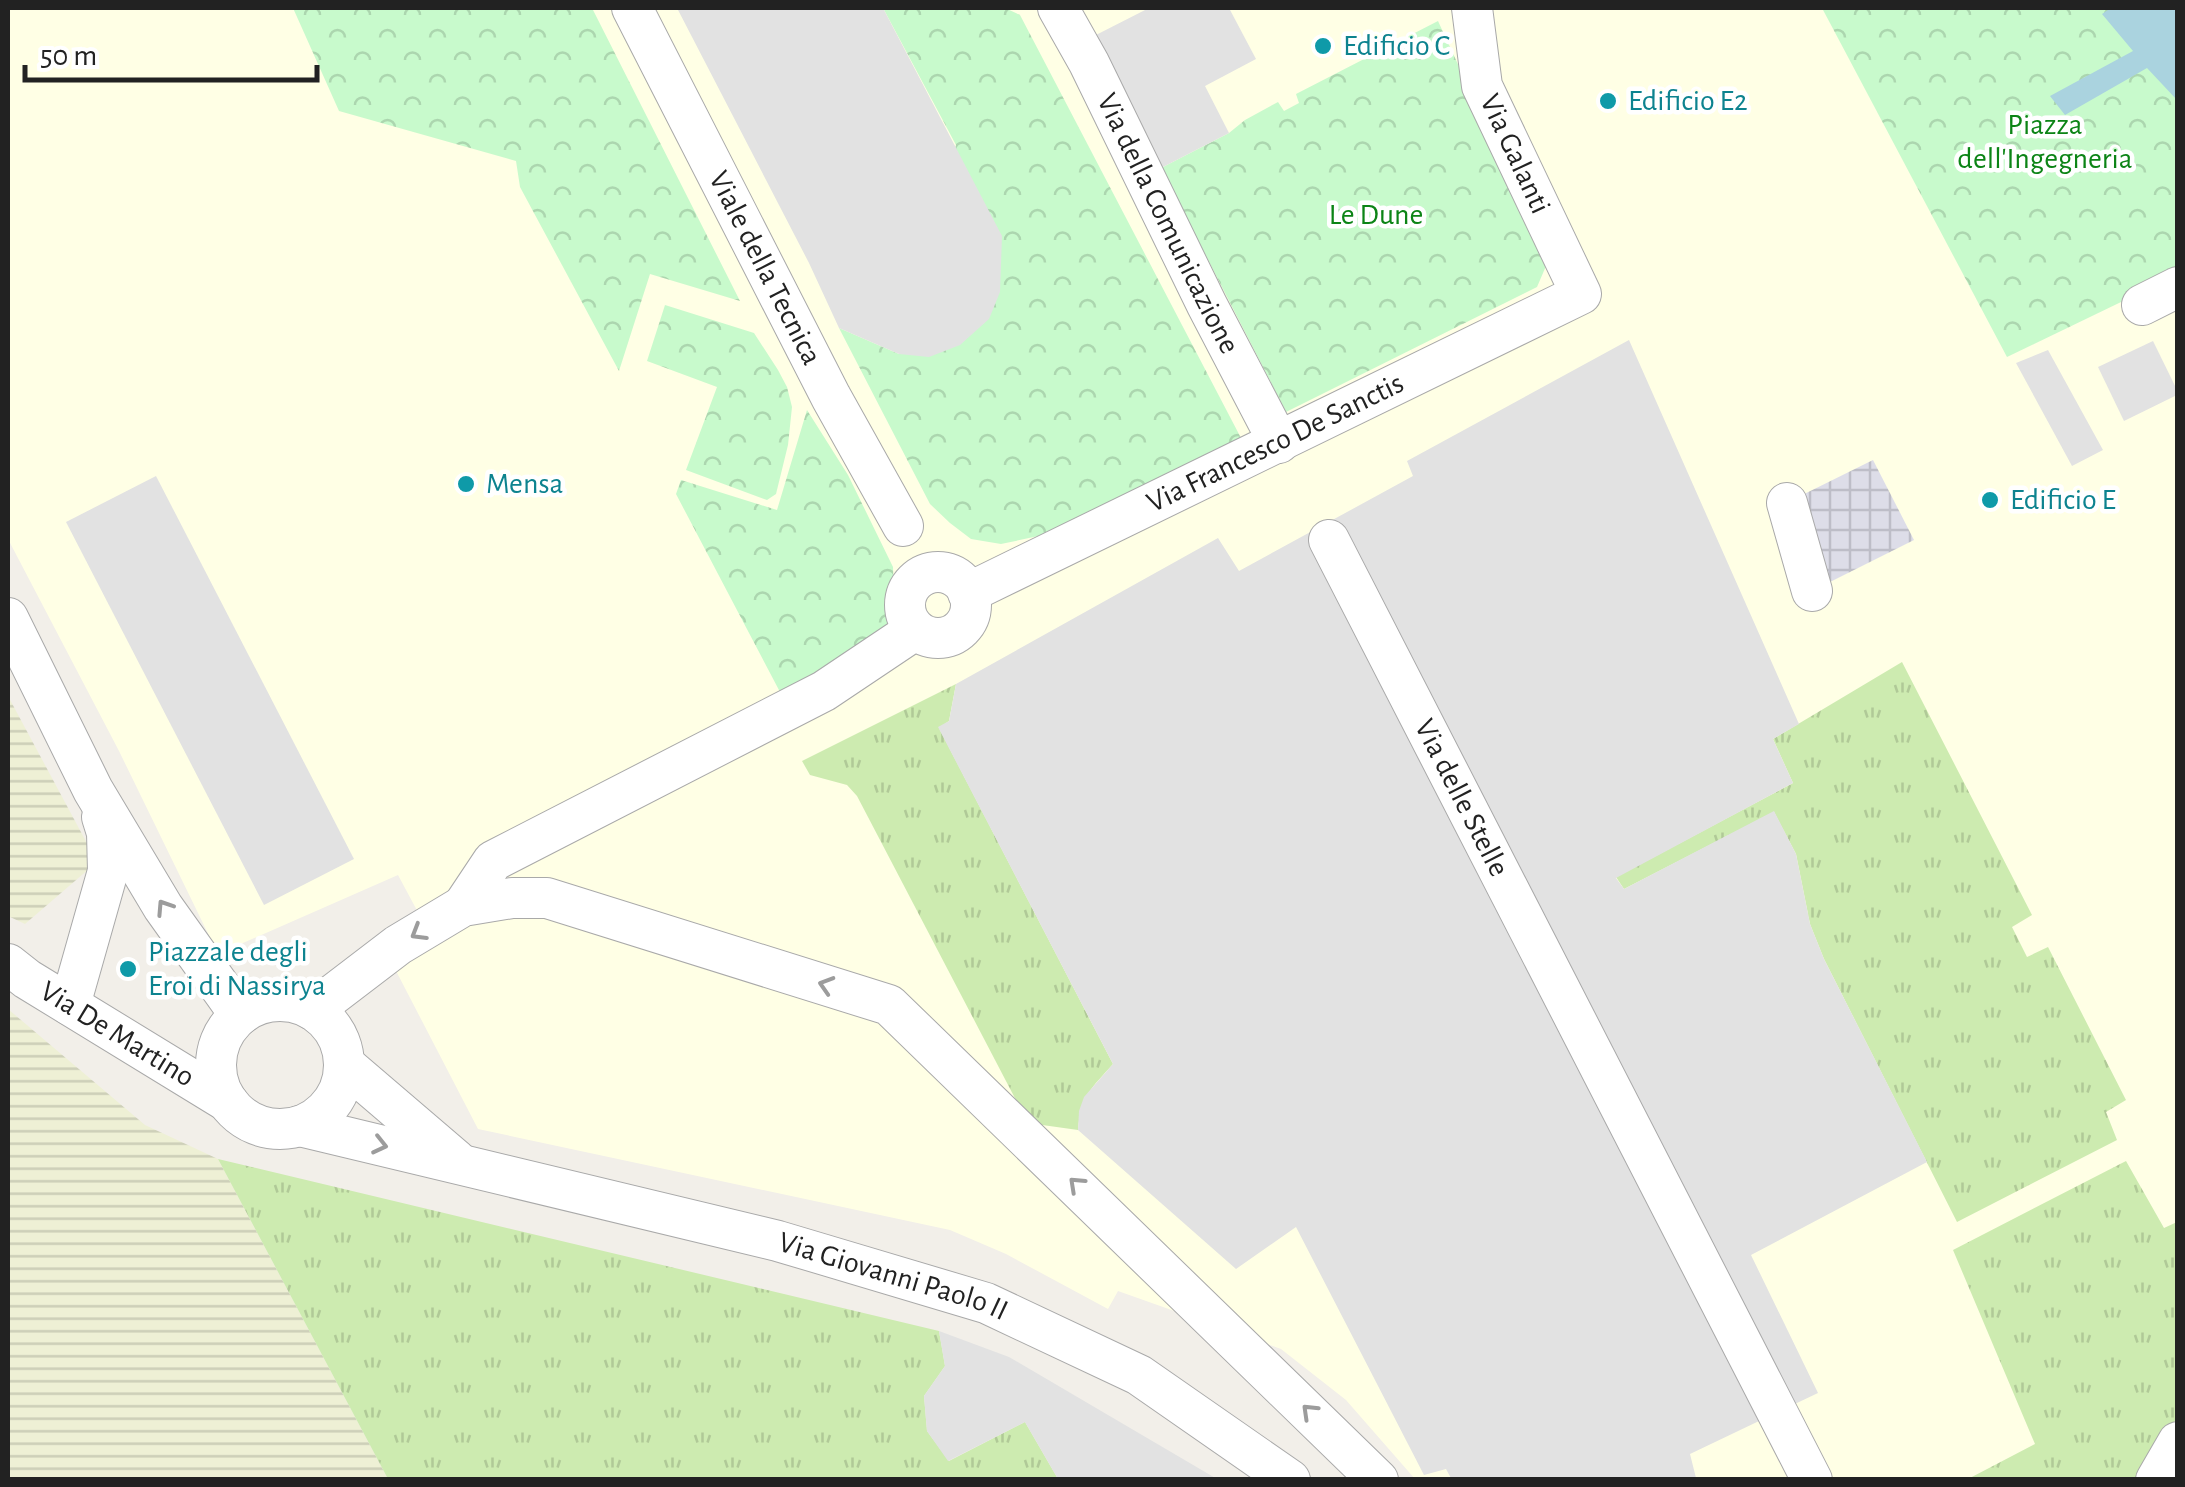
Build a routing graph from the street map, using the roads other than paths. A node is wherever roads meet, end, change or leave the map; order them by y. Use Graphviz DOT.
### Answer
graph roads {
  1 [pos="632,8"];
  2 [pos="1058,8"];
  3 [pos="1472,8"];
  4 [pos="1581,294"];
  5 [pos="1279,443"];
  6 [pos="1787,503"];
  7 [pos="902,526"];
  8 [pos="1329,540"];
  9 [pos="961,585"];
  10 [pos="909,588"];
  11 [pos="1812,591"];
  12 [pos="8,618"];
  13 [pos="915,630"];
  14 [pos="93,790"];
  15 [pos="463,906"];
  16 [pos="8,964"];
  17 [pos="70,1005"];
  18 [pos="313,1010"];
  19 [pos="240,1015"];
  20 [pos="345,1065"];
  21 [pos="228,1102"];
  22 [pos="300,1126"];
  23 [pos="460,1164"];
  24 [pos="2178,1442"];
  25 [pos="1290,1480"];
  26 [pos="1378,1480"];
  27 [pos="1812,1480"];
  28 [pos="2156,1480"];
  1 -- 7 [label="street, Viale della Tecnica"];
  2 -- 5 [label="street, Via della Comunicazione"];
  3 -- 4 [label="street, Via Galanti"];
  4 -- 5 [label="street, Via Francesco De Sanctis"];
  5 -- 9 [label="street, Via Francesco De Sanctis"];
  6 -- 11 [label="street"];
  7 -- 9 [label="street, Viale della Tecnica"];
  7 -- 10 [label="street, Viale della Tecnica"];
  8 -- 27 [label="street, Via delle Stelle"];
  9 -- 10 [label="street"];
  9 -- 13 [label="street"];
  10 -- 13 [label="street, Viale della Tecnica"];
  12 -- 14 [label="street"];
  13 -- 15 [label="street"];
  14 -- 17 [label="street"];
  19 -- 14 [label="street, one-way"];
  15 -- 18 [label="street, one-way"];
  26 -- 15 [label="street, one-way"];
  16 -- 17 [label="street, Via De Martino"];
  17 -- 21 [label="street, Via De Martino"];
  18 -- 19 [label="street"];
  18 -- 20 [label="street"];
  19 -- 21 [label="street"];
  20 -- 22 [label="street"];
  20 -- 23 [label="street, Via Giovanni Paolo II"];
  21 -- 22 [label="street"];
  22 -- 23 [label="street, Via Giovanni Paolo II, one-way"];
  23 -- 25 [label="street, Via Giovanni Paolo II"];
  24 -- 28 [label="street"];
}
